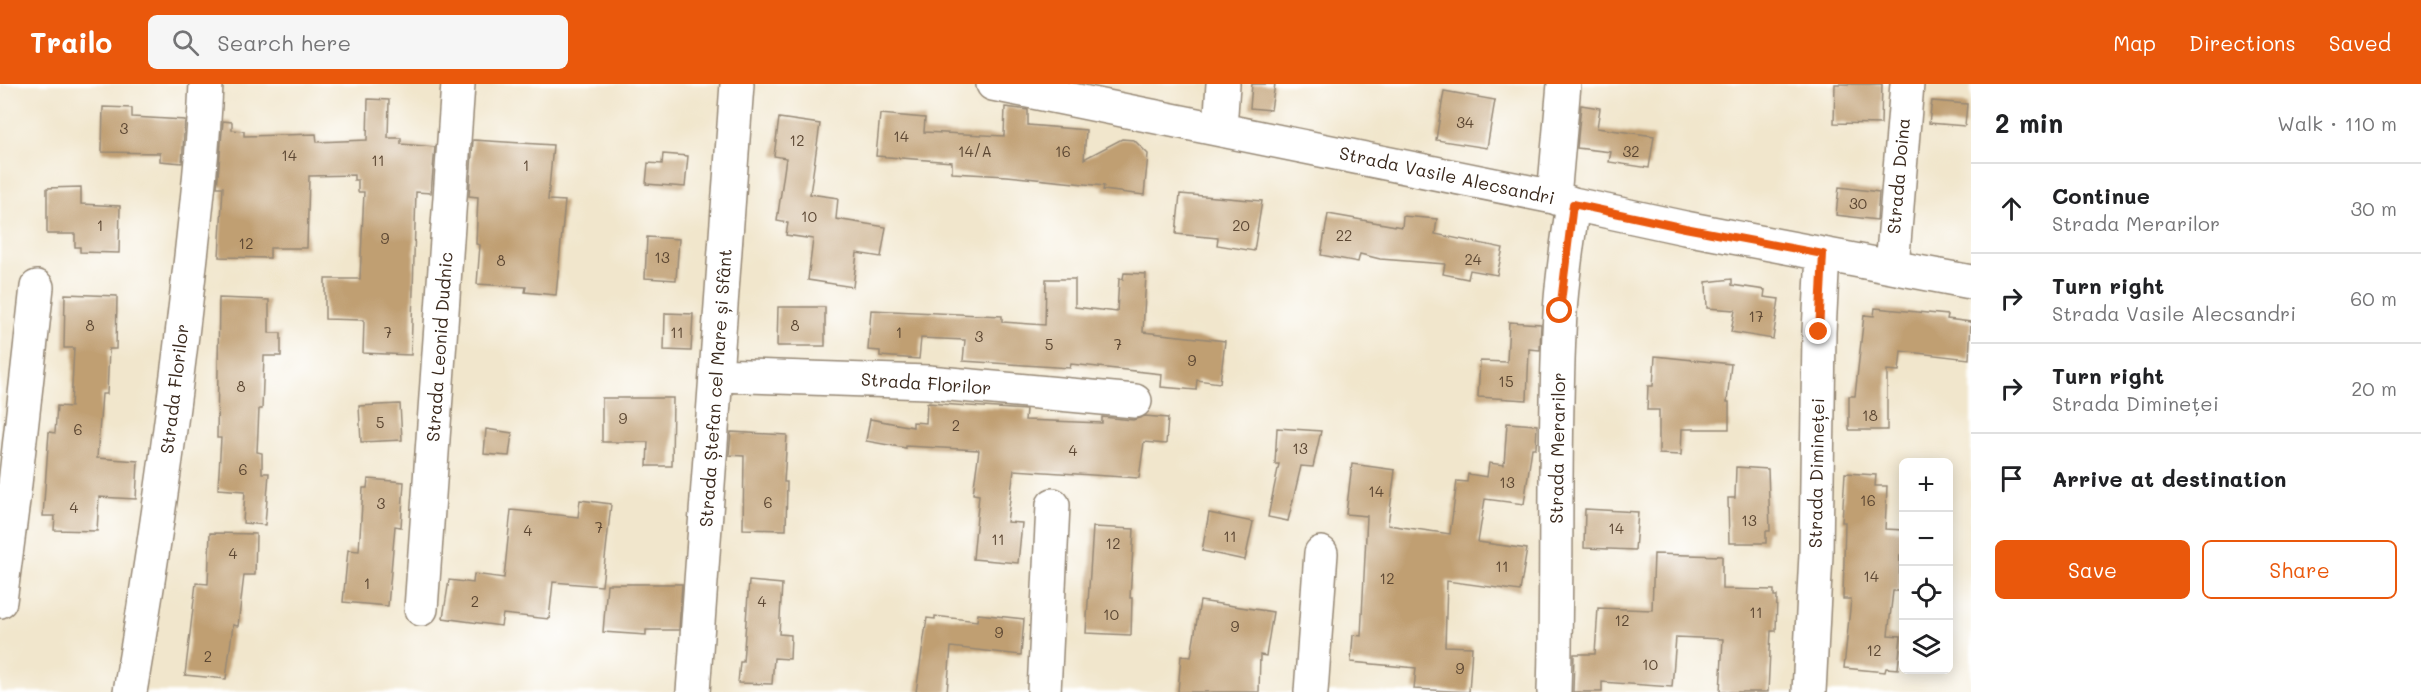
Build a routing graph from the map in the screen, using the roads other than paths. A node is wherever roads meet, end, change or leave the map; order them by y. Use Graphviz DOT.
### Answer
graph roads {
  1 [pos="206,84"];
  2 [pos="458,84"];
  3 [pos="737,84"];
  4 [pos="993,84"];
  5 [pos="1223,84"];
  6 [pos="1564,84"];
  7 [pos="1907,84"];
  8 [pos="1220,129"];
  9 [pos="1563,200"];
  10 [pos="1823,254"];
  11 [pos="1892,267"];
  12 [pos="1971,282"];
  13 [pos="37,287"];
  14 [pos="717,375"];
  15 [pos="1135,401"];
  16 [pos="1053,505"];
  17 [pos="1321,553"];
  18 [pos="0,601"];
  19 [pos="421,609"];
  20 [pos="130,692"];
  21 [pos="693,692"];
  22 [pos="1044,692"];
  23 [pos="1311,692"];
  24 [pos="1554,692"];
  25 [pos="1809,692"];
  1 -- 20 [label="street, Strada Florilor"];
  2 -- 19 [label="street, Strada Leonid Dudnic"];
  3 -- 14 [label="street, Strada Ștefan cel Mare și Sfânt"];
  4 -- 8 [label="street, Strada Vasile Alecsandri"];
  5 -- 8 [label="street"];
  6 -- 9 [label="street, Strada Merarilor"];
  7 -- 11 [label="street, Strada Doina"];
  8 -- 9 [label="street, Strada Vasile Alecsandri"];
  9 -- 10 [label="street, Strada Vasile Alecsandri"];
  9 -- 24 [label="street, Strada Merarilor"];
  10 -- 11 [label="street, Strada Vasile Alecsandri"];
  10 -- 25 [label="street, Strada Dimineței"];
  11 -- 12 [label="street, Strada Vasile Alecsandri"];
  13 -- 18 [label="street"];
  14 -- 15 [label="street, Strada Florilor"];
  14 -- 21 [label="street, Strada Ștefan cel Mare și Sfânt"];
  16 -- 22 [label="street"];
  17 -- 23 [label="street"];
}
